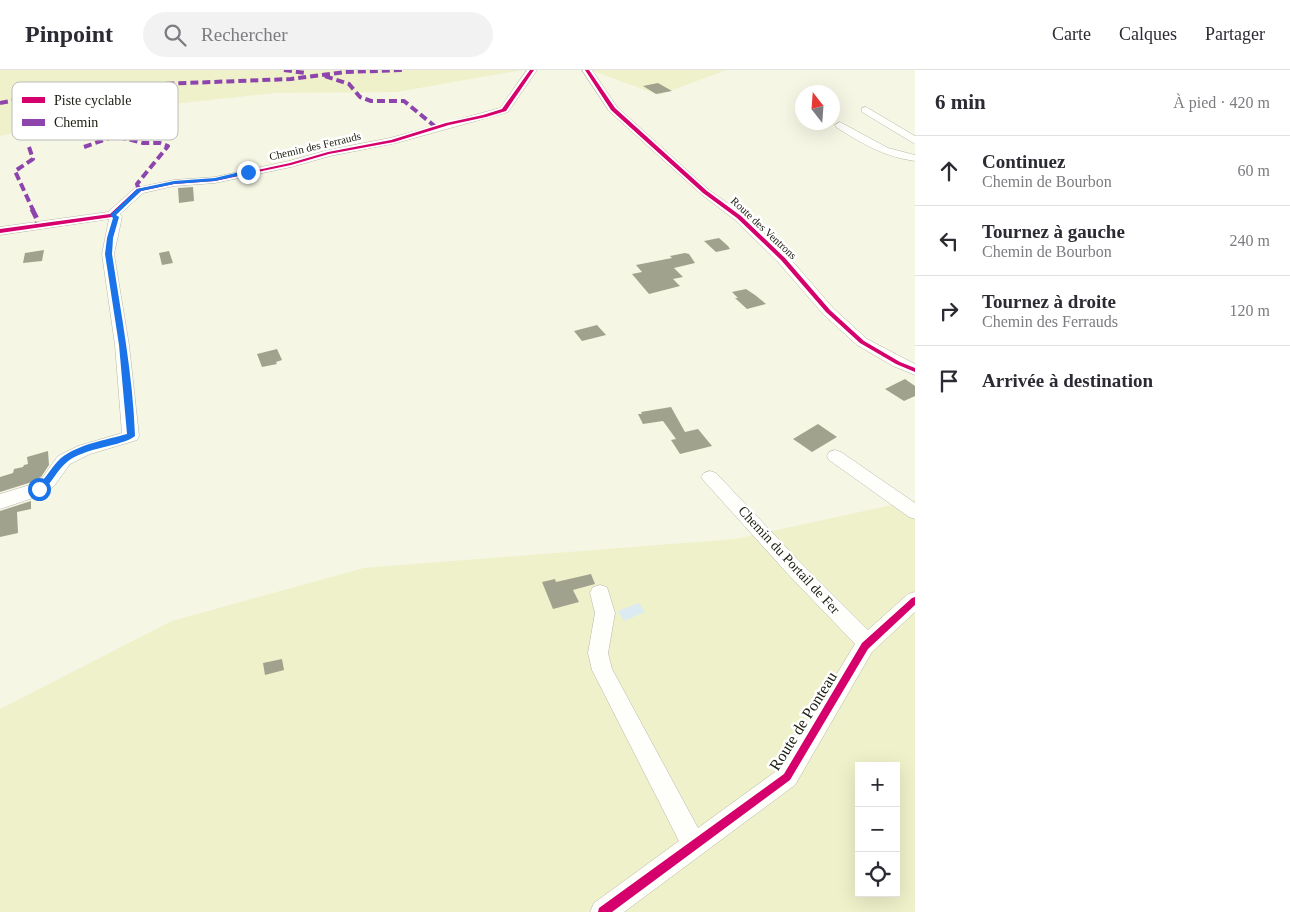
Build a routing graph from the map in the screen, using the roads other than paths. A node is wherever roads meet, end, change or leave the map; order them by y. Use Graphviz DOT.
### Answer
graph roads {
  1 [pos="532,70"];
  2 [pos="587,70"];
  3 [pos="866,110"];
  4 [pos="840,125"];
  5 [pos="915,140"];
  6 [pos="915,158"];
  7 [pos="112,215"];
  8 [pos="0,231"];
  9 [pos="915,370"];
  10 [pos="835,456"];
  11 [pos="710,477"];
  12 [pos="0,502"];
  13 [pos="915,512"];
  14 [pos="600,593"];
  15 [pos="915,600"];
  16 [pos="868,643"];
  17 [pos="694,845"];
  18 [pos="603,912"];
  1 -- 7 [label="street, Chemin des Ferrauds"];
  2 -- 9 [label="street, Route des Ventrons"];
  3 -- 5 [label="street"];
  4 -- 6 [label="street"];
  7 -- 8 [label="street"];
  7 -- 12 [label="street"];
  10 -- 13 [label="street"];
  11 -- 16 [label="street, Chemin du Portail de Fer"];
  14 -- 17 [label="street"];
  15 -- 16 [label="street, Route de Ponteau"];
  16 -- 17 [label="street, Route de Ponteau"];
  17 -- 18 [label="street, Route de Ponteau"];
}
